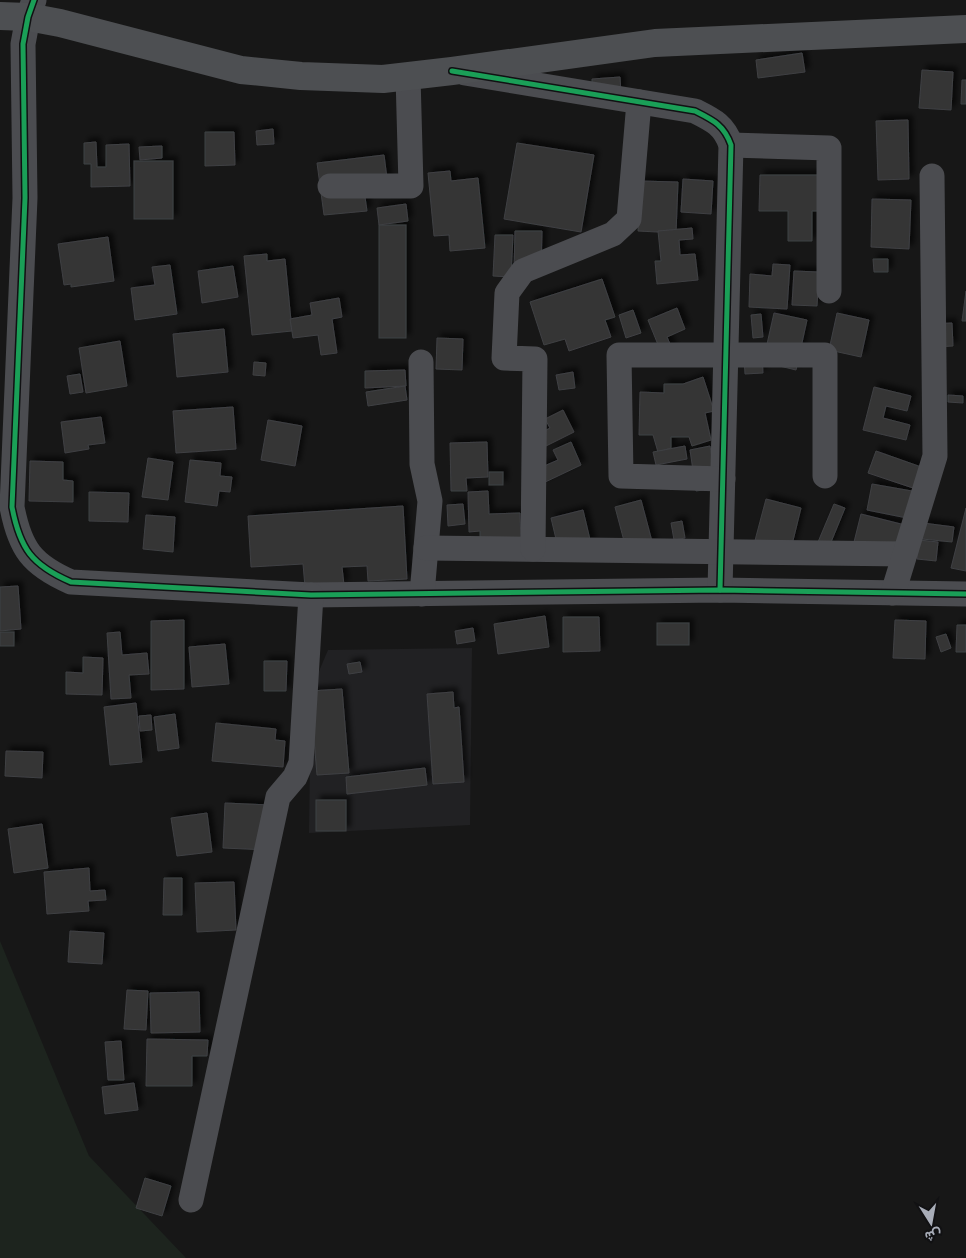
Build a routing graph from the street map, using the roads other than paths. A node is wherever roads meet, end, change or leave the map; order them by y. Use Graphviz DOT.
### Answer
graph roads {
  1 [pos="31,8"];
  2 [pos="0,16"];
  3 [pos="966,29"];
  4 [pos="452,71"];
  5 [pos="408,76"];
  6 [pos="639,102"];
  7 [pos="731,145"];
  8 [pos="932,176"];
  9 [pos="330,186"];
  10 [pos="830,291"];
  11 [pos="726,355"];
  12 [pos="421,362"];
  13 [pos="826,476"];
  14 [pos="723,479"];
  15 [pos="426,548"];
  16 [pos="533,549"];
  17 [pos="721,551"];
  18 [pos="904,554"];
  19 [pos="720,590"];
  20 [pos="893,593"];
  21 [pos="422,594"];
  22 [pos="966,594"];
  23 [pos="311,595"];
  24 [pos="191,1200"];
  1 -- 2 [label="main road"];
  1 -- 5 [label="main road"];
  1 -- 23 [label="street"];
  3 -- 4 [label="main road"];
  4 -- 5 [label="main road"];
  4 -- 6 [label="street"];
  5 -- 9 [label="street"];
  6 -- 7 [label="street"];
  6 -- 16 [label="street"];
  7 -- 10 [label="street"];
  7 -- 11 [label="street"];
  8 -- 18 [label="street"];
  11 -- 13 [label="street"];
  11 -- 14 [label="street"];
  11 -- 14 [label="street"];
  12 -- 15 [label="street"];
  14 -- 17 [label="street"];
  15 -- 16 [label="street"];
  15 -- 21 [label="street"];
  16 -- 17 [label="street"];
  17 -- 18 [label="street"];
  17 -- 19 [label="street"];
  18 -- 20 [label="street"];
  19 -- 20 [label="street"];
  19 -- 21 [label="street"];
  20 -- 22 [label="street"];
  21 -- 23 [label="street"];
  23 -- 24 [label="street"];
}
